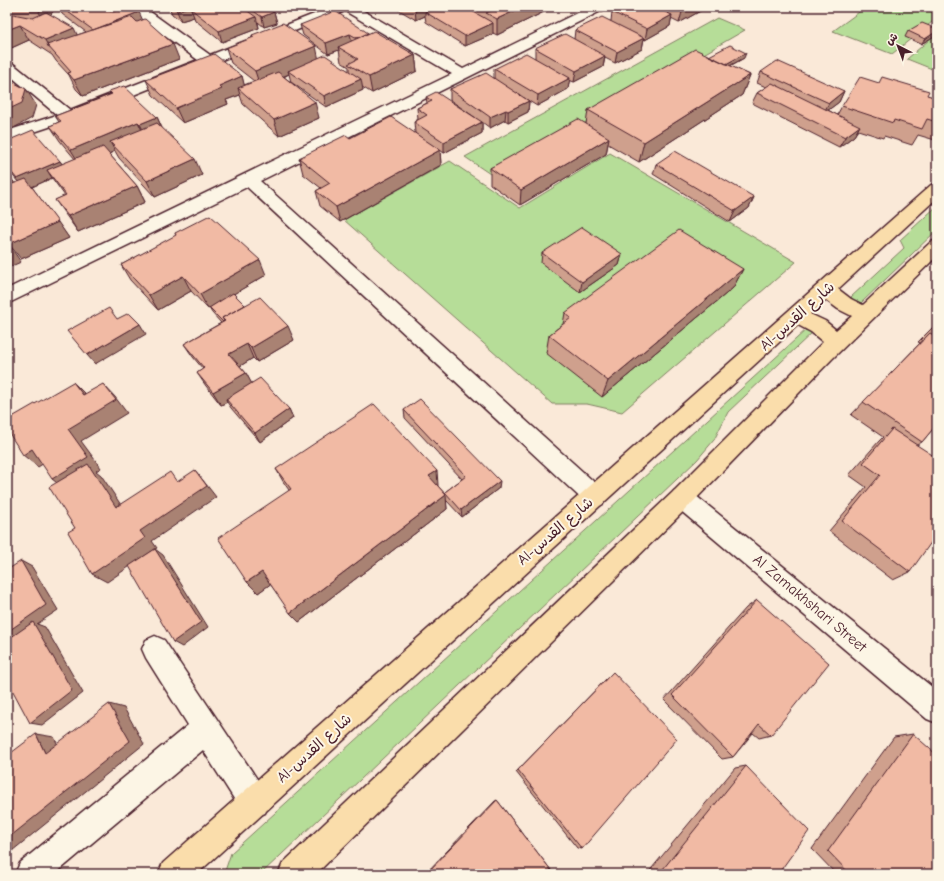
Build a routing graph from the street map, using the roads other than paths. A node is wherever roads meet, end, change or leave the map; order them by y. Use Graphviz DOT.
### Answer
graph roads {
  1 [pos="130,7"];
  2 [pos="343,7"];
  3 [pos="348,7"];
  4 [pos="598,7"];
  5 [pos="209,61"];
  6 [pos="7,66"];
  7 [pos="462,74"];
  8 [pos="68,116"];
  9 [pos="7,136"];
  10 [pos="249,180"];
  11 [pos="937,189"];
  12 [pos="937,246"];
  13 [pos="827,289"];
  14 [pos="7,297"];
  15 [pos="866,313"];
  16 [pos="796,317"];
  17 [pos="836,343"];
  18 [pos="595,497"];
  19 [pos="682,498"];
  20 [pos="155,649"];
  21 [pos="937,709"];
  22 [pos="206,729"];
  23 [pos="254,802"];
  24 [pos="31,874"];
  25 [pos="174,874"];
  26 [pos="294,874"];
  1 -- 5 [label="street"];
  2 -- 5 [label="street"];
  3 -- 7 [label="street"];
  4 -- 7 [label="street"];
  5 -- 8 [label="street"];
  6 -- 8 [label="street"];
  7 -- 10 [label="street"];
  8 -- 9 [label="street"];
  10 -- 14 [label="street"];
  10 -- 18 [label="street"];
  11 -- 13 [label="main road, Al-شارع القدس"];
  12 -- 15 [label="main road"];
  13 -- 15 [label="main road"];
  13 -- 16 [label="main road, Al-شارع القدس"];
  15 -- 17 [label="main road"];
  16 -- 17 [label="main road"];
  16 -- 18 [label="main road, Al-شارع القدس"];
  17 -- 19 [label="main road"];
  18 -- 23 [label="main road, Al-شارع القدس"];
  19 -- 21 [label="street, Al Zamakhshari Street"];
  19 -- 26 [label="main road"];
  20 -- 22 [label="street"];
  22 -- 23 [label="street"];
  22 -- 24 [label="street"];
  23 -- 25 [label="main road, Al-شارع القدس"];
}
